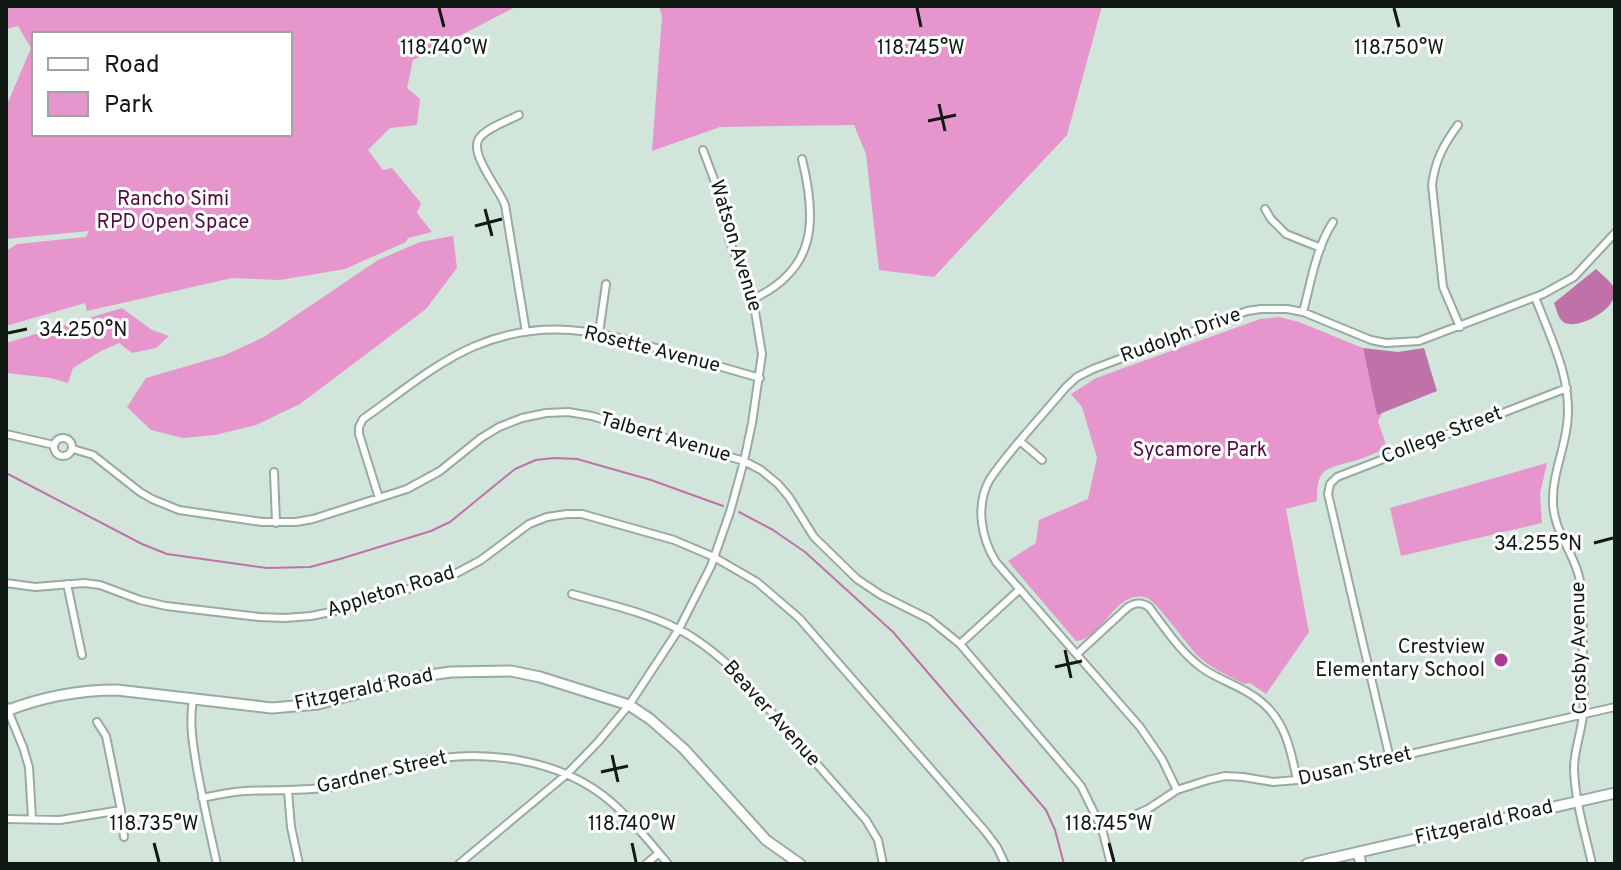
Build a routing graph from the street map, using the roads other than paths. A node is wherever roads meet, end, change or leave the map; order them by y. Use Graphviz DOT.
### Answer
graph roads {
  1 [pos="519,115"];
  2 [pos="1458,125"];
  3 [pos="703,150"];
  4 [pos="802,159"];
  5 [pos="1265,209"];
  6 [pos="1333,222"];
  7 [pos="1615,233"];
  8 [pos="1321,248"];
  9 [pos="606,284"];
  10 [pos="1535,297"];
  11 [pos="753,299"];
  12 [pos="1303,312"];
  13 [pos="1460,327"];
  14 [pos="526,332"];
  15 [pos="599,333"];
  16 [pos="760,378"];
  17 [pos="1567,388"];
  18 [pos="6,434"];
  19 [pos="1020,441"];
  20 [pos="54,445"];
  21 [pos="73,449"];
  22 [pos="1042,460"];
  23 [pos="744,461"];
  24 [pos="274,472"];
  25 [pos="379,498"];
  26 [pos="276,523"];
  27 [pos="714,557"];
  28 [pos="6,583"];
  29 [pos="67,584"];
  30 [pos="1020,589"];
  31 [pos="572,594"];
  32 [pos="679,629"];
  33 [pos="960,644"];
  34 [pos="1077,654"];
  35 [pos="82,655"];
  36 [pos="193,699"];
  37 [pos="629,705"];
  38 [pos="1615,707"];
  39 [pos="7,709"];
  40 [pos="1583,714"];
  41 [pos="97,722"];
  42 [pos="1390,759"];
  43 [pos="567,774"];
  44 [pos="1297,780"];
  45 [pos="1177,790"];
  46 [pos="288,791"];
  47 [pos="1615,793"];
  48 [pos="202,798"];
  49 [pos="1578,801"];
  50 [pos="121,810"];
  51 [pos="32,818"];
  52 [pos="6,819"];
  53 [pos="1102,829"];
  54 [pos="124,837"];
  55 [pos="1358,852"];
  56 [pos="659,853"];
  57 [pos="217,864"];
  58 [pos="299,864"];
  59 [pos="459,864"];
  60 [pos="646,864"];
  61 [pos="668,864"];
  62 [pos="800,864"];
  63 [pos="883,864"];
  64 [pos="1005,864"];
  65 [pos="1111,864"];
  66 [pos="1307,864"];
  67 [pos="1361,864"];
  68 [pos="1592,864"];
  1 -- 14 [label="street"];
  2 -- 13 [label="street"];
  3 -- 11 [label="street, Watson Avenue"];
  4 -- 11 [label="street"];
  5 -- 8 [label="street"];
  6 -- 8 [label="street"];
  7 -- 10 [label="street, Rudolph Drive"];
  8 -- 12 [label="street"];
  9 -- 15 [label="street"];
  10 -- 13 [label="street, Rudolph Drive"];
  10 -- 17 [label="street, Crosby Avenue"];
  11 -- 16 [label="street, Watson Avenue"];
  12 -- 13 [label="street, Rudolph Drive"];
  12 -- 19 [label="street, Rudolph Drive"];
  14 -- 15 [label="street, Rosette Avenue"];
  14 -- 25 [label="street, Rosette Avenue"];
  15 -- 16 [label="street, Rosette Avenue"];
  16 -- 23 [label="street, Watson Avenue"];
  17 -- 40 [label="street, Crosby Avenue"];
  17 -- 42 [label="street, College Street"];
  18 -- 20 [label="street"];
  19 -- 22 [label="street"];
  19 -- 30 [label="street, Rudolph Drive"];
  20 -- 21 [label="street"];
  20 -- 21 [label="street"];
  21 -- 26 [label="street, Talbert Avenue"];
  23 -- 25 [label="street, Talbert Avenue"];
  23 -- 27 [label="street, Watson Avenue"];
  23 -- 33 [label="street, Talbert Avenue"];
  24 -- 26 [label="street"];
  25 -- 26 [label="street, Talbert Avenue"];
  27 -- 29 [label="street, Appleton Road"];
  27 -- 32 [label="street, Watson Avenue"];
  27 -- 64 [label="street, Appleton Road"];
  28 -- 29 [label="street, Appleton Road"];
  29 -- 35 [label="street"];
  30 -- 33 [label="street"];
  30 -- 34 [label="street, Rudolph Drive"];
  31 -- 32 [label="street, Beaver Avenue"];
  32 -- 37 [label="street, Watson Avenue"];
  32 -- 63 [label="street, Beaver Avenue"];
  33 -- 53 [label="street, Talbert Avenue"];
  34 -- 44 [label="street"];
  34 -- 45 [label="street, Rudolph Drive"];
  36 -- 37 [label="main road, Fitzgerald Road"];
  36 -- 39 [label="main road, Fitzgerald Road"];
  36 -- 48 [label="street"];
  37 -- 43 [label="street, Watson Avenue"];
  37 -- 62 [label="main road, Fitzgerald Road"];
  38 -- 40 [label="street, Dusan Street"];
  39 -- 51 [label="street"];
  40 -- 42 [label="street, Dusan Street"];
  40 -- 49 [label="street, Crosby Avenue"];
  41 -- 50 [label="street"];
  42 -- 44 [label="street, Dusan Street"];
  43 -- 46 [label="street, Gardner Street"];
  43 -- 56 [label="street, Gardner Street"];
  43 -- 59 [label="street, Watson Avenue"];
  44 -- 45 [label="street, Dusan Street"];
  45 -- 53 [label="street, Dusan Street"];
  46 -- 48 [label="street, Gardner Street"];
  46 -- 58 [label="street"];
  47 -- 49 [label="main road, Fitzgerald Road"];
  48 -- 57 [label="street"];
  49 -- 55 [label="main road, Fitzgerald Road"];
  49 -- 68 [label="street, Crosby Avenue"];
  50 -- 51 [label="street"];
  50 -- 54 [label="street"];
  51 -- 52 [label="street"];
  53 -- 65 [label="street, Talbert Avenue"];
  55 -- 66 [label="main road, Fitzgerald Road"];
  55 -- 67 [label="main road"];
  56 -- 60 [label="street"];
  56 -- 61 [label="street, Gardner Street"];
}
